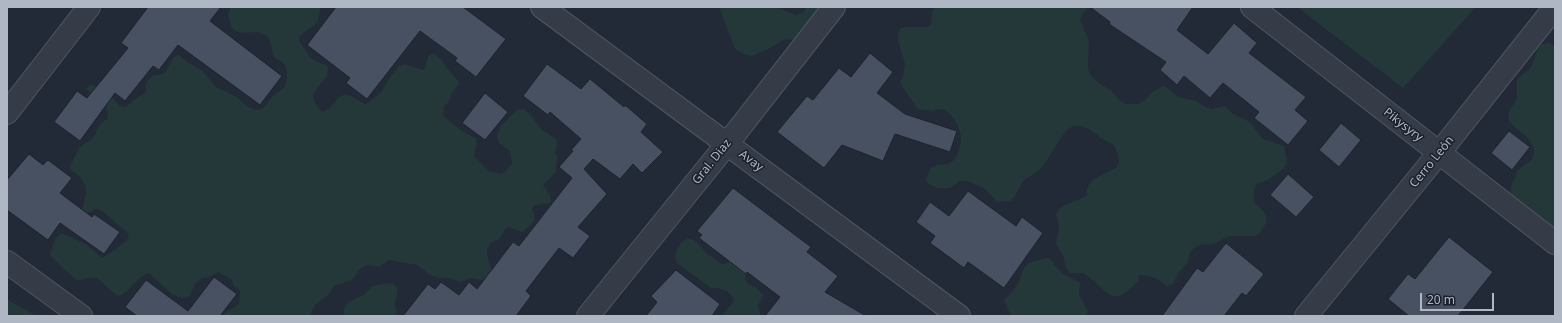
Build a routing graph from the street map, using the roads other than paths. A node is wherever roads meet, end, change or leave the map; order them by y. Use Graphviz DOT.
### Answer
graph roads {
  1 [pos="89,7"];
  2 [pos="542,7"];
  3 [pos="834,7"];
  4 [pos="1252,7"];
  5 [pos="1555,7"];
  6 [pos="7,113"];
  7 [pos="727,144"];
  8 [pos="1439,154"];
  9 [pos="1555,243"];
  10 [pos="7,262"];
  11 [pos="81,316"];
  12 [pos="588,316"];
  13 [pos="959,316"];
  14 [pos="1306,316"];
  1 -- 6 [label="street"];
  2 -- 7 [label="street, Avay"];
  3 -- 7 [label="street, Gral. Diaz"];
  4 -- 8 [label="street, Pikysyry"];
  5 -- 8 [label="street, Cerro León"];
  7 -- 12 [label="street, Gral. Diaz"];
  7 -- 13 [label="street, Avay"];
  8 -- 9 [label="street, Pikysyry"];
  8 -- 14 [label="street, Cerro León"];
  10 -- 11 [label="street"];
}
